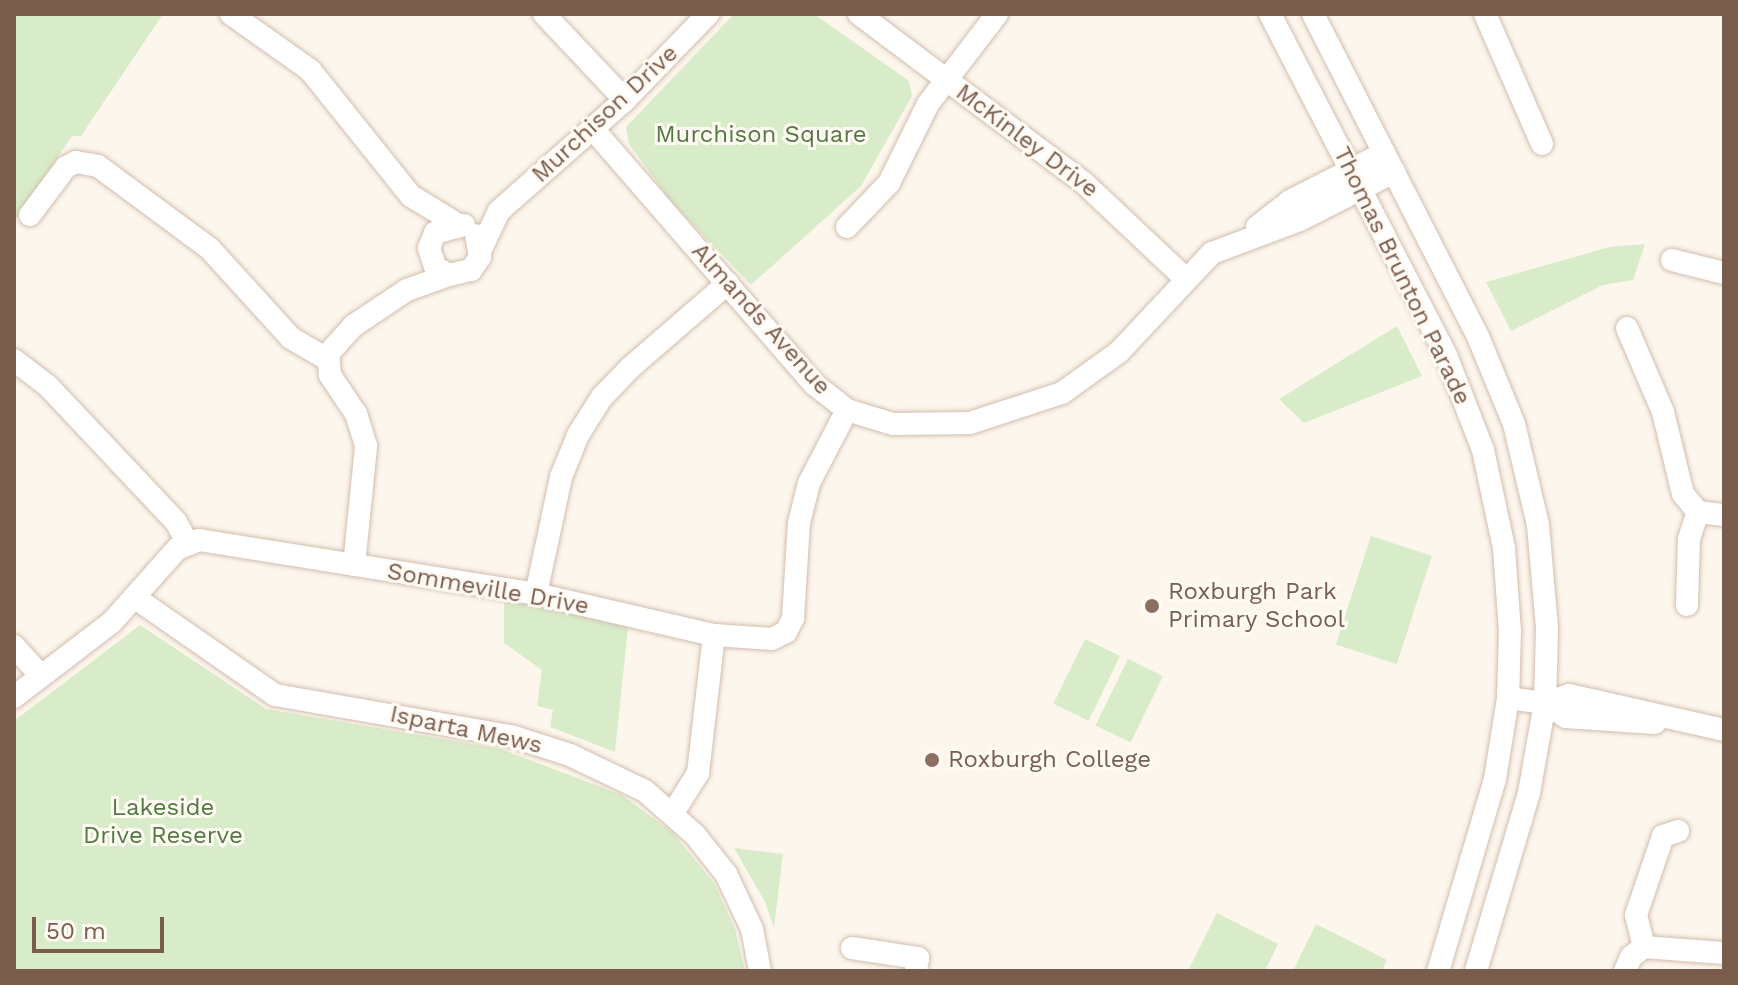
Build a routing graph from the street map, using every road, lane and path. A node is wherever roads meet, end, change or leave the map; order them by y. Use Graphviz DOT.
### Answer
graph roads {
  1 [pos="231,14"];
  2 [pos="544,14"];
  3 [pos="708,14"];
  4 [pos="859,14"];
  5 [pos="997,14"];
  6 [pos="1270,14"];
  7 [pos="1313,14"];
  8 [pos="1485,14"];
  9 [pos="946,79"];
  10 [pos="625,100"];
  11 [pos="593,129"];
  12 [pos="1542,144"];
  13 [pos="1389,162"];
  14 [pos="1357,179"];
  15 [pos="411,196"];
  16 [pos="499,211"];
  17 [pos="30,215"];
  18 [pos="460,225"];
  19 [pos="847,227"];
  20 [pos="481,249"];
  21 [pos="429,250"];
  22 [pos="1672,260"];
  23 [pos="1724,273"];
  24 [pos="449,275"];
  25 [pos="1186,279"];
  26 [pos="728,283"];
  27 [pos="407,290"];
  28 [pos="1627,328"];
  29 [pos="327,359"];
  30 [pos="14,360"];
  31 [pos="847,410"];
  32 [pos="1698,512"];
  33 [pos="1724,515"];
  34 [pos="187,542"];
  35 [pos="354,565"];
  36 [pos="536,594"];
  37 [pos="137,599"];
  38 [pos="1687,605"];
  39 [pos="714,635"];
  40 [pos="14,646"];
  41 [pos="1545,673"];
  42 [pos="41,676"];
  43 [pos="14,697"];
  44 [pos="1508,698"];
  45 [pos="1545,703"];
  46 [pos="1568,706"];
  47 [pos="1724,730"];
  48 [pos="1539,736"];
  49 [pos="673,813"];
  50 [pos="1678,831"];
  51 [pos="1644,947"];
  52 [pos="852,948"];
  53 [pos="1724,953"];
  54 [pos="760,971"];
  55 [pos="916,971"];
  56 [pos="1438,971"];
  57 [pos="1476,971"];
  58 [pos="1625,971"];
  1 -- 15 [label="street"];
  2 -- 10 [label="street"];
  3 -- 10 [label="street, Murchison Drive"];
  4 -- 9 [label="street, McKinley Drive"];
  5 -- 9 [label="street"];
  6 -- 14 [label="street, Thomas Brunton Parade"];
  7 -- 13 [label="street, Thomas Brunton Parade"];
  8 -- 12 [label="street"];
  9 -- 19 [label="street"];
  9 -- 25 [label="street, McKinley Drive"];
  10 -- 11 [label="street, Murchison Drive"];
  11 -- 16 [label="street, Murchison Drive"];
  11 -- 26 [label="street, Almands Avenue"];
  13 -- 14 [label="street, Almands Avenue"];
  13 -- 41 [label="street, Thomas Brunton Parade"];
  14 -- 25 [label="street, Almands Avenue"];
  14 -- 44 [label="street, Thomas Brunton Parade"];
  15 -- 18 [label="street"];
  15 -- 21 [label="street"];
  16 -- 18 [label="street, Murchison Drive"];
  16 -- 20 [label="street, Murchison Drive"];
  17 -- 29 [label="street"];
  18 -- 20 [label="street"];
  18 -- 21 [label="street"];
  20 -- 24 [label="street"];
  21 -- 24 [label="street"];
  21 -- 27 [label="street"];
  22 -- 23 [label="street"];
  24 -- 27 [label="street"];
  25 -- 31 [label="street, Almands Avenue"];
  26 -- 31 [label="street, Almands Avenue"];
  26 -- 36 [label="street"];
  27 -- 29 [label="street"];
  28 -- 32 [label="street"];
  29 -- 35 [label="street"];
  30 -- 34 [label="street"];
  31 -- 39 [label="street, Sommeville Drive"];
  32 -- 33 [label="street"];
  32 -- 38 [label="street"];
  34 -- 35 [label="street, Sommeville Drive"];
  34 -- 37 [label="street"];
  35 -- 36 [label="street, Sommeville Drive"];
  36 -- 39 [label="street, Sommeville Drive"];
  37 -- 42 [label="street"];
  37 -- 49 [label="street, Isparta Mews"];
  39 -- 49 [label="street"];
  40 -- 42 [label="street"];
  41 -- 45 [label="street, Thomas Brunton Parade"];
  41 -- 46 [label="street"];
  42 -- 43 [label="street"];
  44 -- 45 [label="street"];
  44 -- 56 [label="street, Thomas Brunton Parade"];
  45 -- 46 [label="street"];
  45 -- 48 [label="street, Thomas Brunton Parade"];
  46 -- 47 [label="street"];
  46 -- 48 [label="street"];
  48 -- 57 [label="street, Thomas Brunton Parade"];
  49 -- 54 [label="street, Isparta Mews"];
  50 -- 51 [label="street"];
  51 -- 53 [label="street"];
  51 -- 58 [label="street"];
  52 -- 55 [label="street"];
}
